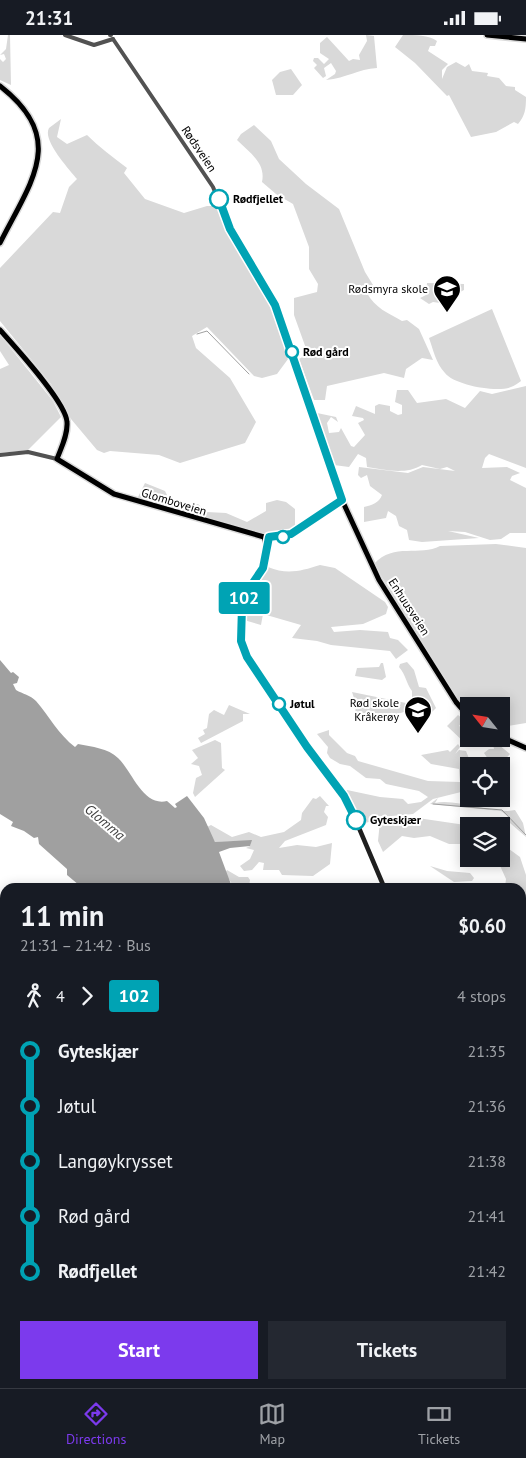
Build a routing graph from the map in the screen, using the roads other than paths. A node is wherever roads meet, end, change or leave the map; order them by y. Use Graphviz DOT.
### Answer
graph roads {
  1 [pos="65,35"];
  2 [pos="487,35"];
  3 [pos="111,37"];
  4 [pos="526,39"];
  5 [pos="0,86"];
  6 [pos="0,243"];
  7 [pos="0,330"];
  8 [pos="0,455"];
  9 [pos="56,459"];
  10 [pos="342,500"];
  11 [pos="266,537"];
  12 [pos="460,707"];
  13 [pos="510,741"];
  14 [pos="526,748"];
  15 [pos="382,883"];
  1 -- 3 [label="street"];
  2 -- 4 [label="main road"];
  3 -- 10 [label="street, Rødsveien"];
  5 -- 6 [label="main road"];
  7 -- 9 [label="main road"];
  8 -- 9 [label="street, Glomboveien"];
  9 -- 11 [label="main road, Glomboveien"];
  10 -- 11 [label="main road, Glomboveien"];
  10 -- 12 [label="main road, Enhuusveien"];
  11 -- 15 [label="main road"];
  13 -- 14 [label="main road"];
}
